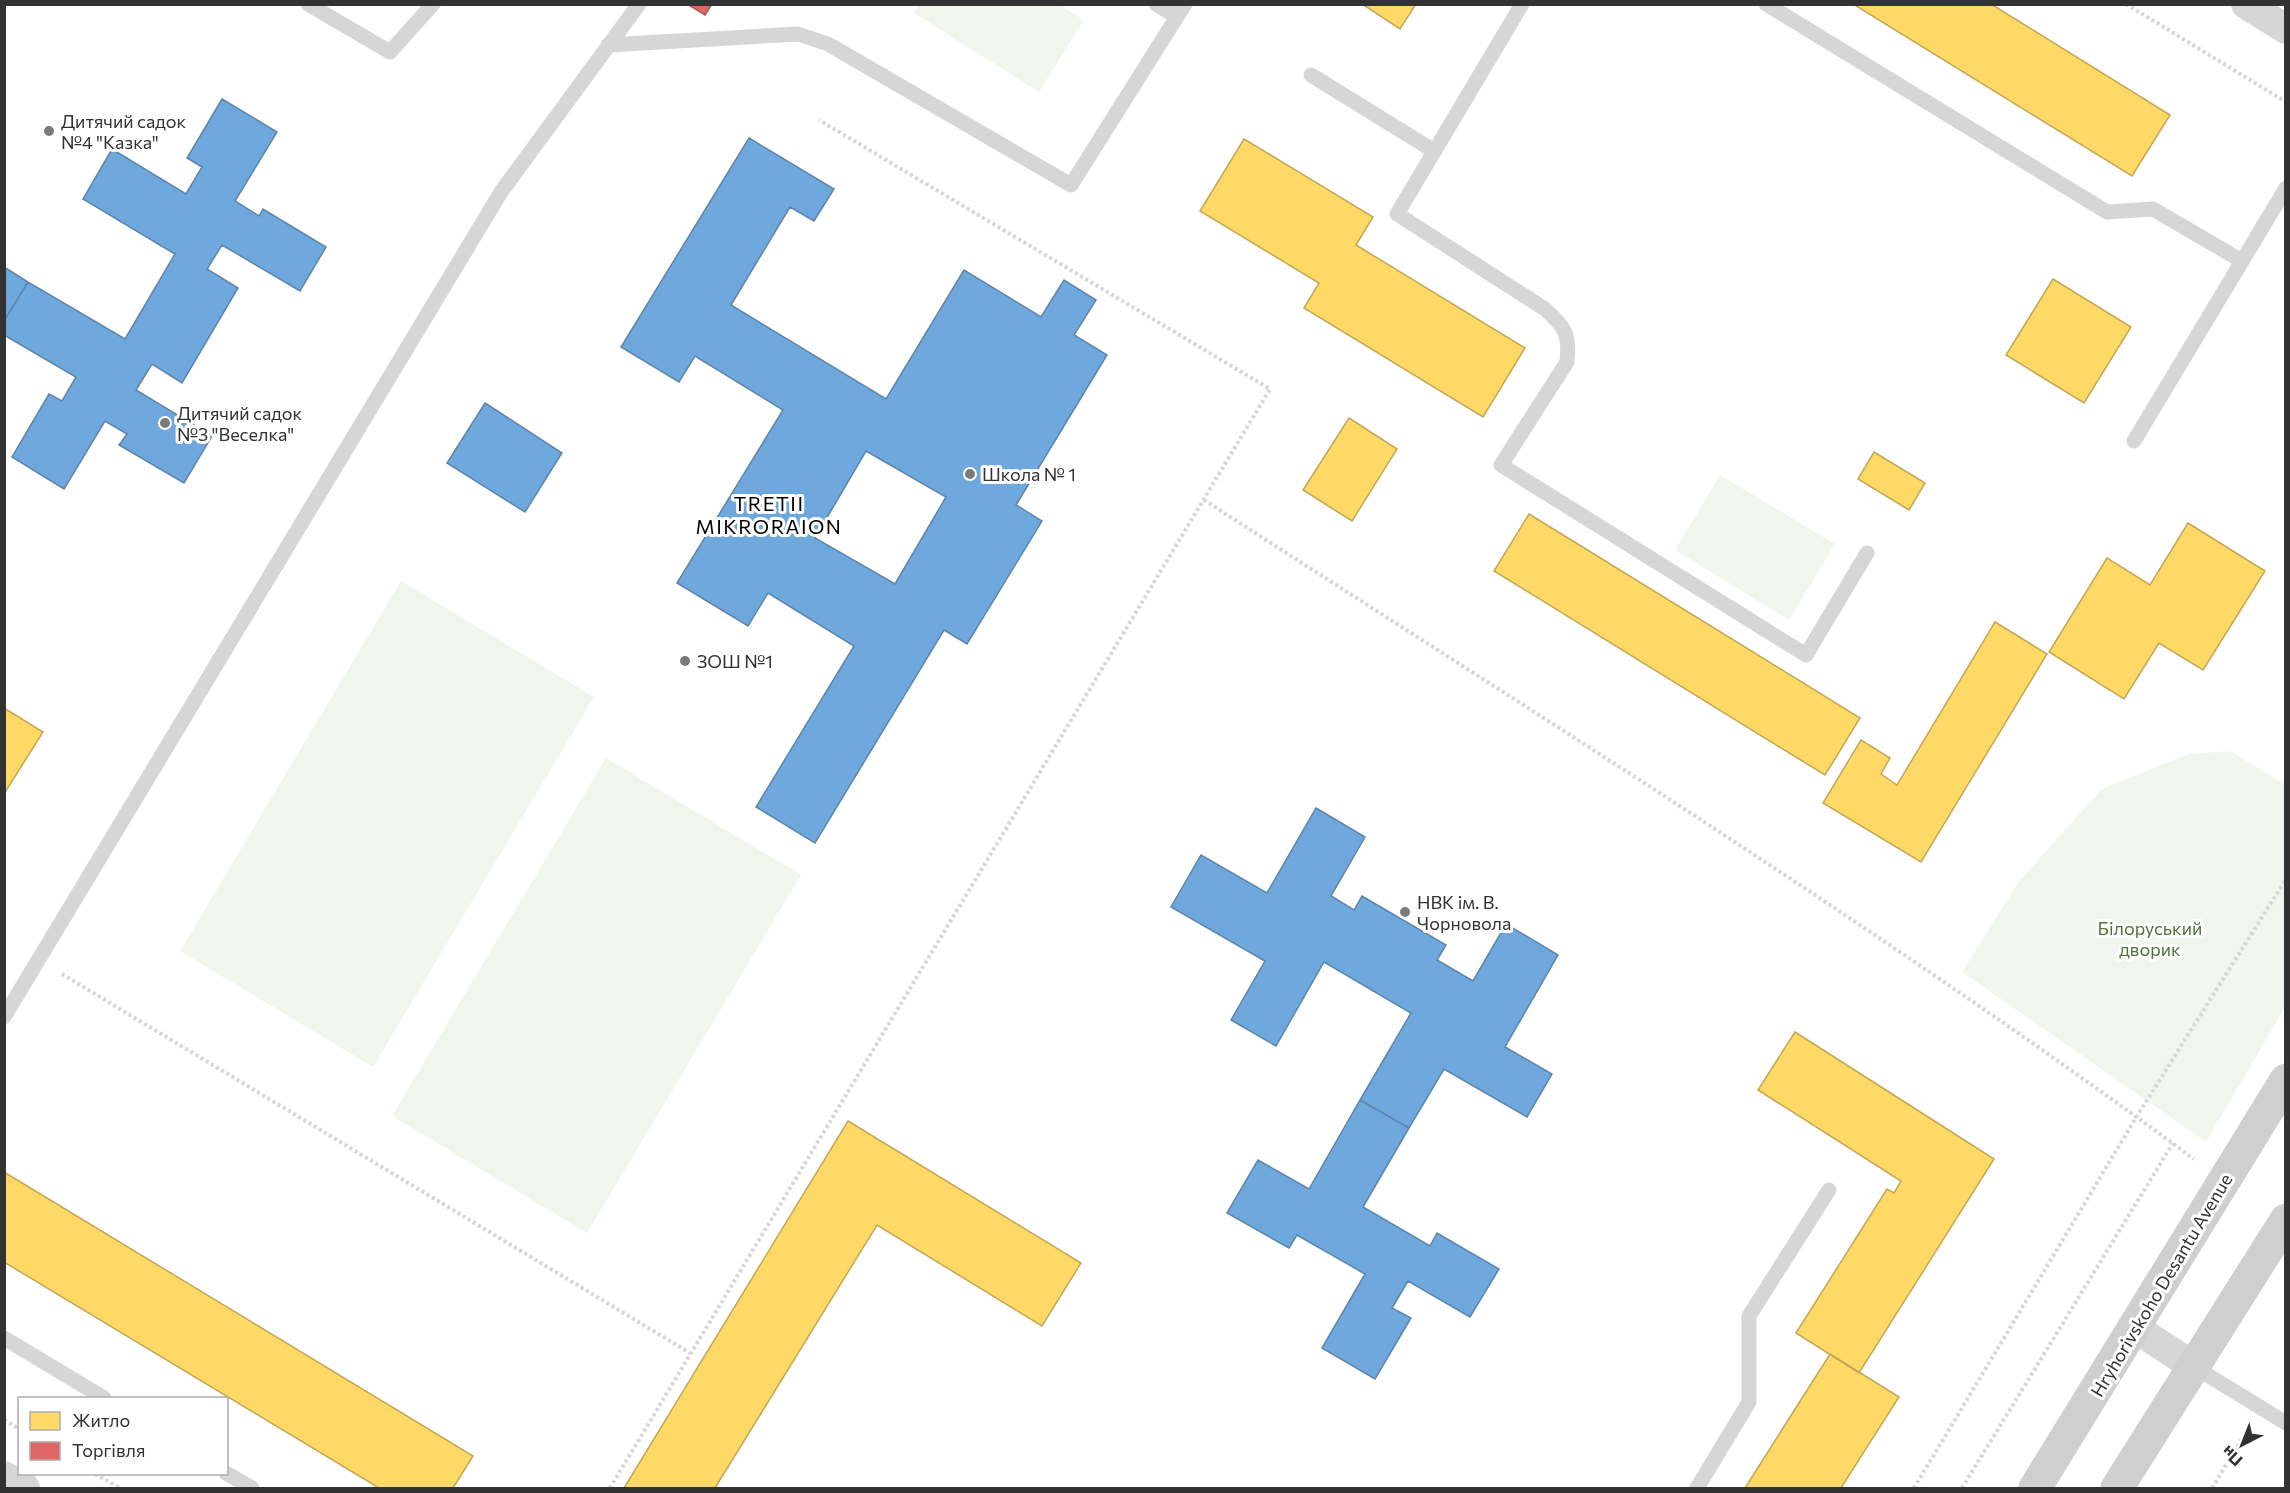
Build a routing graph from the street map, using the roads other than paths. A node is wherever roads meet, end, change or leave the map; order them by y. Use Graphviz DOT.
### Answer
graph roads {
  1 [pos="308,4"];
  2 [pos="433,4"];
  3 [pos="639,4"];
  4 [pos="1156,4"];
  5 [pos="1522,4"];
  6 [pos="1766,4"];
  7 [pos="2246,4"];
  8 [pos="1181,11"];
  9 [pos="2286,29"];
  10 [pos="608,45"];
  11 [pos="1311,75"];
  12 [pos="1434,151"];
  13 [pos="2286,188"];
  14 [pos="2242,261"];
  15 [pos="2134,441"];
  16 [pos="1868,553"];
  17 [pos="4,1017"];
  18 [pos="2286,1080"];
  19 [pos="1828,1190"];
  20 [pos="2286,1220"];
  21 [pos="2135,1328"];
  22 [pos="4,1338"];
  23 [pos="2193,1366"];
  24 [pos="102,1397"];
  25 [pos="2286,1423"];
  26 [pos="228,1474"];
  27 [pos="4,1476"];
  28 [pos="25,1488"];
  29 [pos="252,1488"];
  30 [pos="1696,1488"];
  31 [pos="2035,1488"];
  32 [pos="2117,1488"];
  1 -- 2 [label="lane"];
  3 -- 10 [label="lane"];
  4 -- 8 [label="lane"];
  5 -- 12 [label="lane"];
  6 -- 14 [label="lane"];
  7 -- 9 [label="street"];
  8 -- 10 [label="lane"];
  10 -- 17 [label="lane"];
  11 -- 12 [label="lane"];
  12 -- 16 [label="lane"];
  13 -- 14 [label="lane"];
  14 -- 15 [label="lane"];
  18 -- 21 [label="street, Hryhorivskoho Desantu Avenue"];
  19 -- 30 [label="lane"];
  20 -- 23 [label="street"];
  21 -- 23 [label="street"];
  21 -- 31 [label="street, Hryhorivskoho Desantu Avenue"];
  22 -- 24 [label="lane"];
  23 -- 25 [label="lane"];
  23 -- 32 [label="street"];
  26 -- 29 [label="lane"];
  27 -- 28 [label="street"];
}
